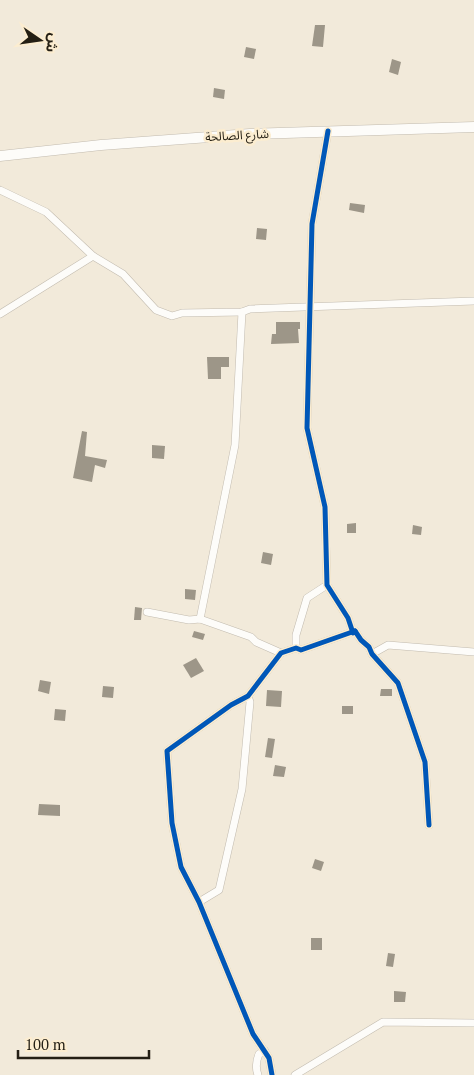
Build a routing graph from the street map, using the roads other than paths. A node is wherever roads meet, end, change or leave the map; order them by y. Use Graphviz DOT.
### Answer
graph roads {
  1 [pos="474,127"];
  2 [pos="328,131"];
  3 [pos="0,156"];
  4 [pos="0,190"];
  5 [pos="93,256"];
  6 [pos="474,301"];
  7 [pos="310,306"];
  8 [pos="242,312"];
  9 [pos="0,314"];
  10 [pos="327,585"];
  11 [pos="147,612"];
  12 [pos="200,619"];
  13 [pos="354,631"];
  14 [pos="296,648"];
  15 [pos="474,652"];
  16 [pos="281,654"];
  17 [pos="372,654"];
  18 [pos="248,696"];
  19 [pos="429,824"];
  20 [pos="199,902"];
  21 [pos="474,1023"];
  22 [pos="264,1051"];
  23 [pos="258,1075"];
  24 [pos="272,1075"];
  25 [pos="296,1075"];
  1 -- 2 [label="main road, شارع الصالحة"];
  2 -- 3 [label="main road, شارع الصالحة"];
  2 -- 7 [label="street"];
  4 -- 5 [label="street"];
  5 -- 8 [label="street"];
  5 -- 9 [label="street"];
  6 -- 7 [label="street"];
  7 -- 8 [label="street"];
  7 -- 10 [label="street"];
  8 -- 12 [label="street"];
  10 -- 13 [label="street"];
  10 -- 14 [label="street"];
  11 -- 12 [label="street"];
  12 -- 16 [label="street"];
  13 -- 14 [label="street"];
  13 -- 17 [label="street"];
  14 -- 16 [label="street"];
  15 -- 17 [label="street"];
  16 -- 18 [label="street"];
  17 -- 19 [label="street"];
  18 -- 20 [label="street"];
  18 -- 20 [label="street"];
  20 -- 22 [label="street"];
  21 -- 25 [label="street"];
  22 -- 23 [label="street"];
  22 -- 24 [label="street"];
}
